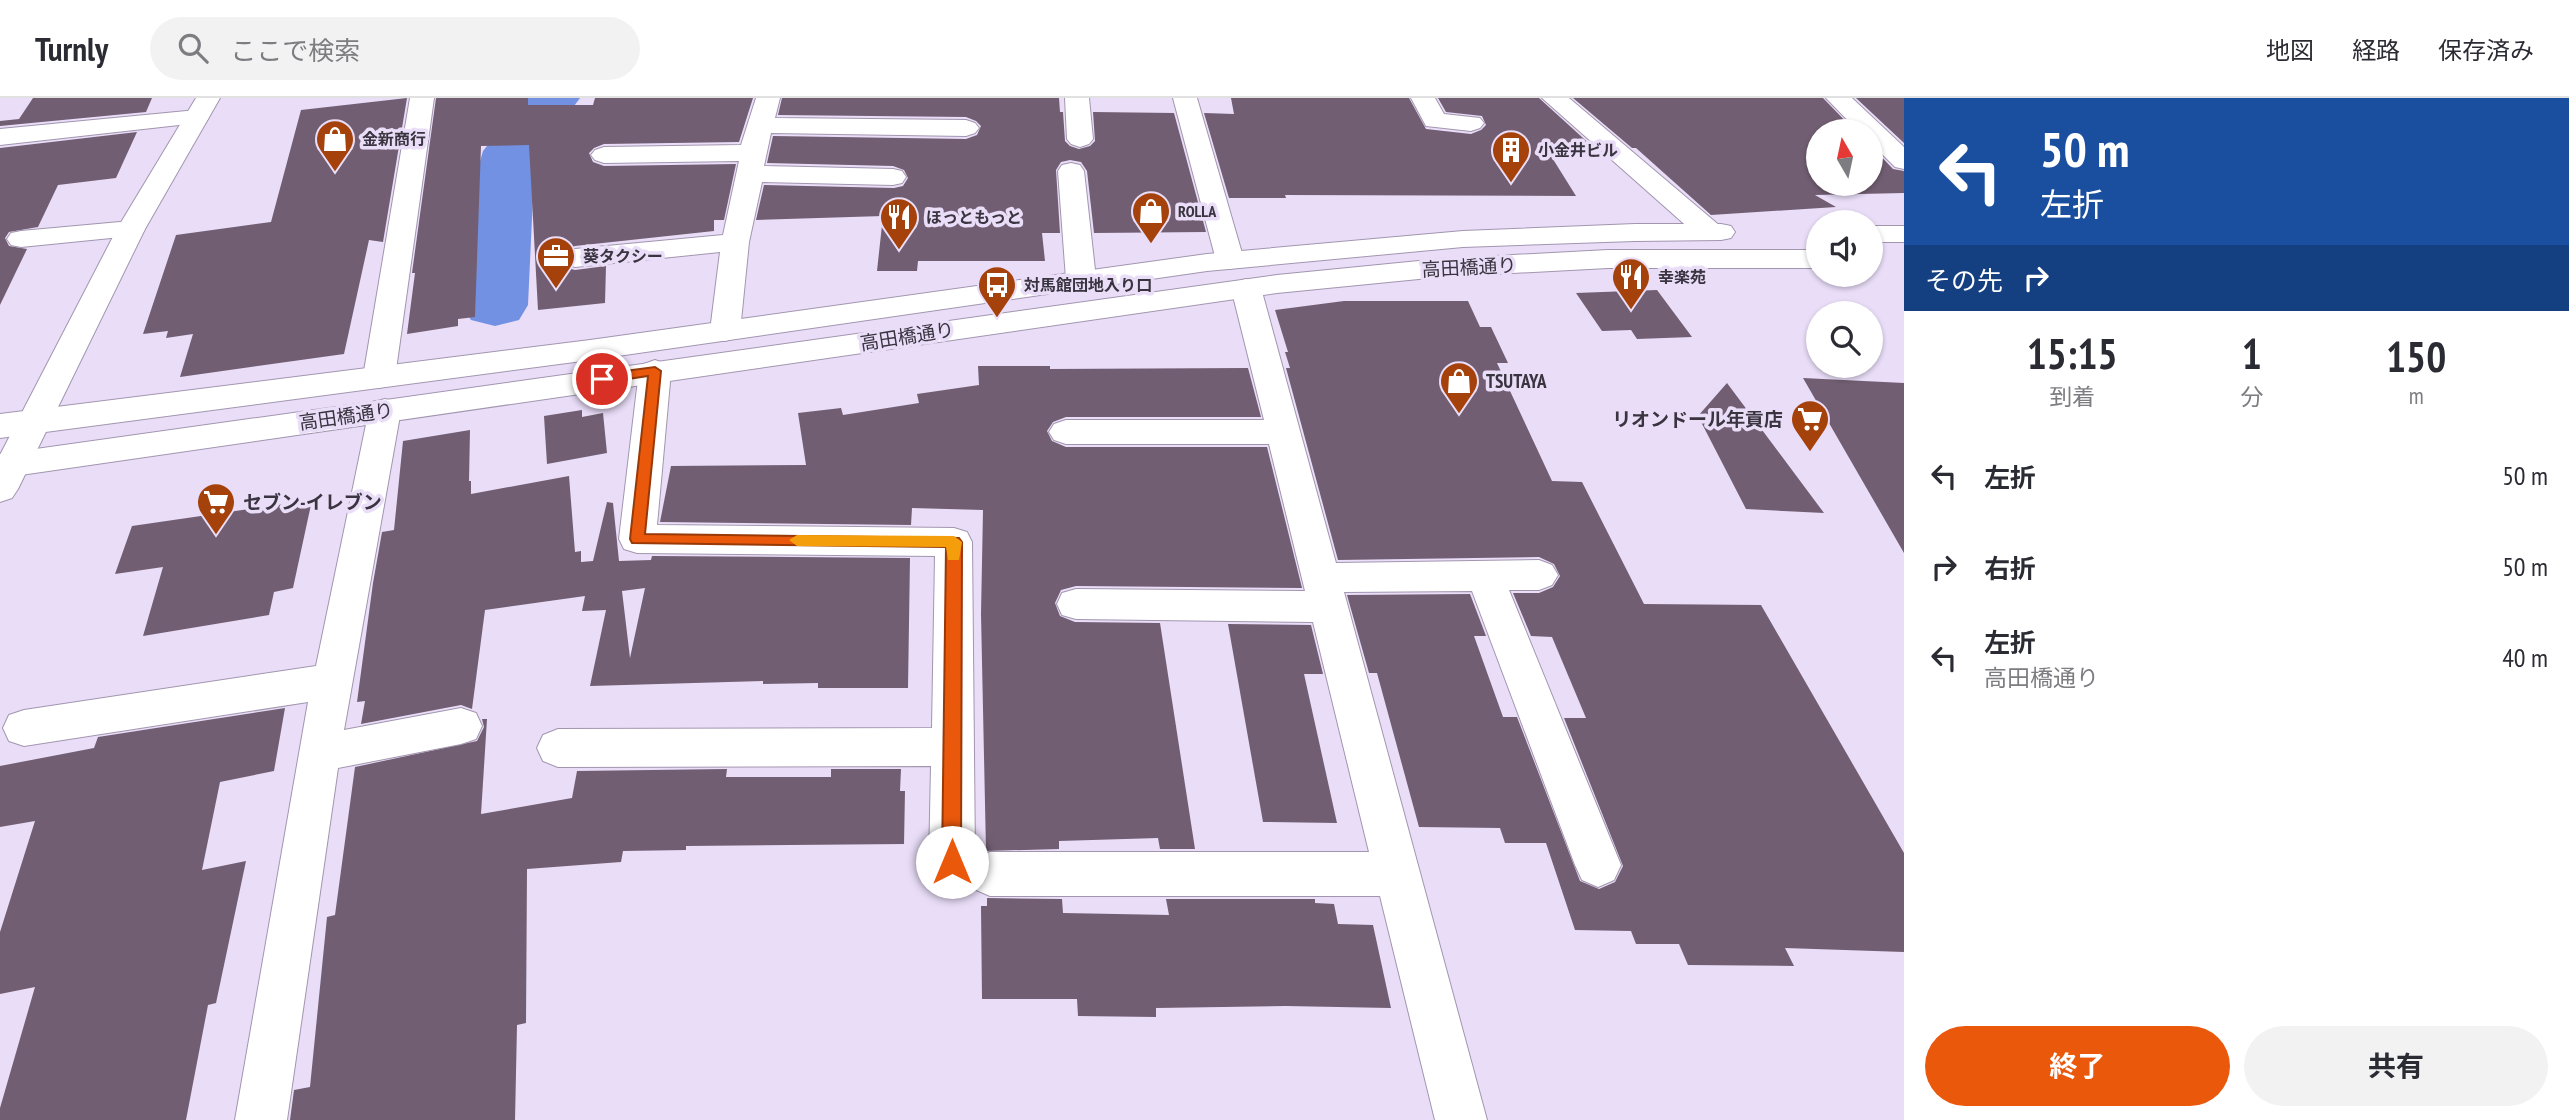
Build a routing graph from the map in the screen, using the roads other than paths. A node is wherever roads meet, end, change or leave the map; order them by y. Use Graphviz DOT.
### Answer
graph roads {
  1 [pos="422,98"];
  2 [pos="768,98"];
  3 [pos="1077,98"];
  4 [pos="1185,98"];
  5 [pos="1423,98"];
  6 [pos="1554,98"];
  7 [pos="1838,98"];
  8 [pos="202,108"];
  9 [pos="1471,123"];
  10 [pos="760,125"];
  11 [pos="966,128"];
  12 [pos="0,137"];
  13 [pos="1080,139"];
  14 [pos="604,155"];
  15 [pos="1904,161"];
  16 [pos="752,164"];
  17 [pos="1071,171"];
  18 [pos="893,177"];
  19 [pos="131,229"];
  20 [pos="1710,232"];
  21 [pos="1806,233"];
  22 [pos="1883,234"];
  23 [pos="1904,234"];
  24 [pos="21,239"];
  25 [pos="735,242"];
  26 [pos="575,258"];
  27 [pos="1806,258"];
  28 [pos="1883,259"];
  29 [pos="1904,259"];
  30 [pos="1238,274"];
  31 [pos="1081,279"];
  32 [pos="725,331"];
  33 [pos="655,371"];
  34 [pos="382,394"];
  35 [pos="0,415"];
  36 [pos="34,422"];
  37 [pos="0,426"];
  38 [pos="1066,432"];
  39 [pos="1283,432"];
  40 [pos="3,472"];
  41 [pos="1539,575"];
  42 [pos="1485,576"];
  43 [pos="1325,593"];
  44 [pos="1076,604"];
  45 [pos="332,681"];
  46 [pos="461,726"];
  47 [pos="24,729"];
  48 [pos="951,747"];
  49 [pos="558,748"];
  50 [pos="319,753"];
  51 [pos="1598,865"];
  52 [pos="1398,874"];
  53 [pos="261,1120"];
  54 [pos="1461,1120"];
  1 -- 34 [label="main road"];
  2 -- 10 [label="main road"];
  3 -- 13 [label="main road"];
  4 -- 30 [label="main road"];
  5 -- 9 [label="main road"];
  6 -- 20 [label="main road"];
  7 -- 15 [label="main road"];
  8 -- 12 [label="main road"];
  8 -- 19 [label="main road"];
  10 -- 11 [label="main road"];
  10 -- 16 [label="main road"];
  14 -- 16 [label="main road"];
  16 -- 18 [label="main road"];
  16 -- 25 [label="main road"];
  17 -- 31 [label="main road"];
  19 -- 24 [label="main road"];
  19 -- 36 [label="main road"];
  20 -- 21 [label="main road, 高田橋通り"];
  20 -- 30 [label="main road, 高田橋通り"];
  22 -- 23 [label="main road"];
  25 -- 26 [label="main road"];
  25 -- 32 [label="main road"];
  27 -- 30 [label="main road, 高田橋通り"];
  28 -- 29 [label="main road"];
  30 -- 31 [label="main road, 高田橋通り"];
  30 -- 33 [label="main road, 高田橋通り"];
  30 -- 39 [label="main road"];
  31 -- 32 [label="main road, 高田橋通り"];
  32 -- 34 [label="main road, 高田橋通り"];
  33 -- 34 [label="main road, 高田橋通り"];
  33 -- 48 [label="main road"];
  34 -- 36 [label="main road, 高田橋通り"];
  34 -- 40 [label="main road, 高田橋通り"];
  34 -- 45 [label="main road"];
  35 -- 36 [label="main road"];
  36 -- 37 [label="main road, 高田橋通り"];
  36 -- 40 [label="main road"];
  38 -- 39 [label="main road"];
  39 -- 43 [label="main road"];
  41 -- 42 [label="main road"];
  42 -- 43 [label="main road"];
  42 -- 51 [label="main road"];
  43 -- 44 [label="main road"];
  43 -- 52 [label="main road"];
  45 -- 47 [label="main road"];
  45 -- 50 [label="main road"];
  46 -- 50 [label="main road"];
  48 -- 49 [label="main road"];
  48 -- 52 [label="main road"];
  50 -- 53 [label="main road"];
  52 -- 54 [label="main road"];
}
